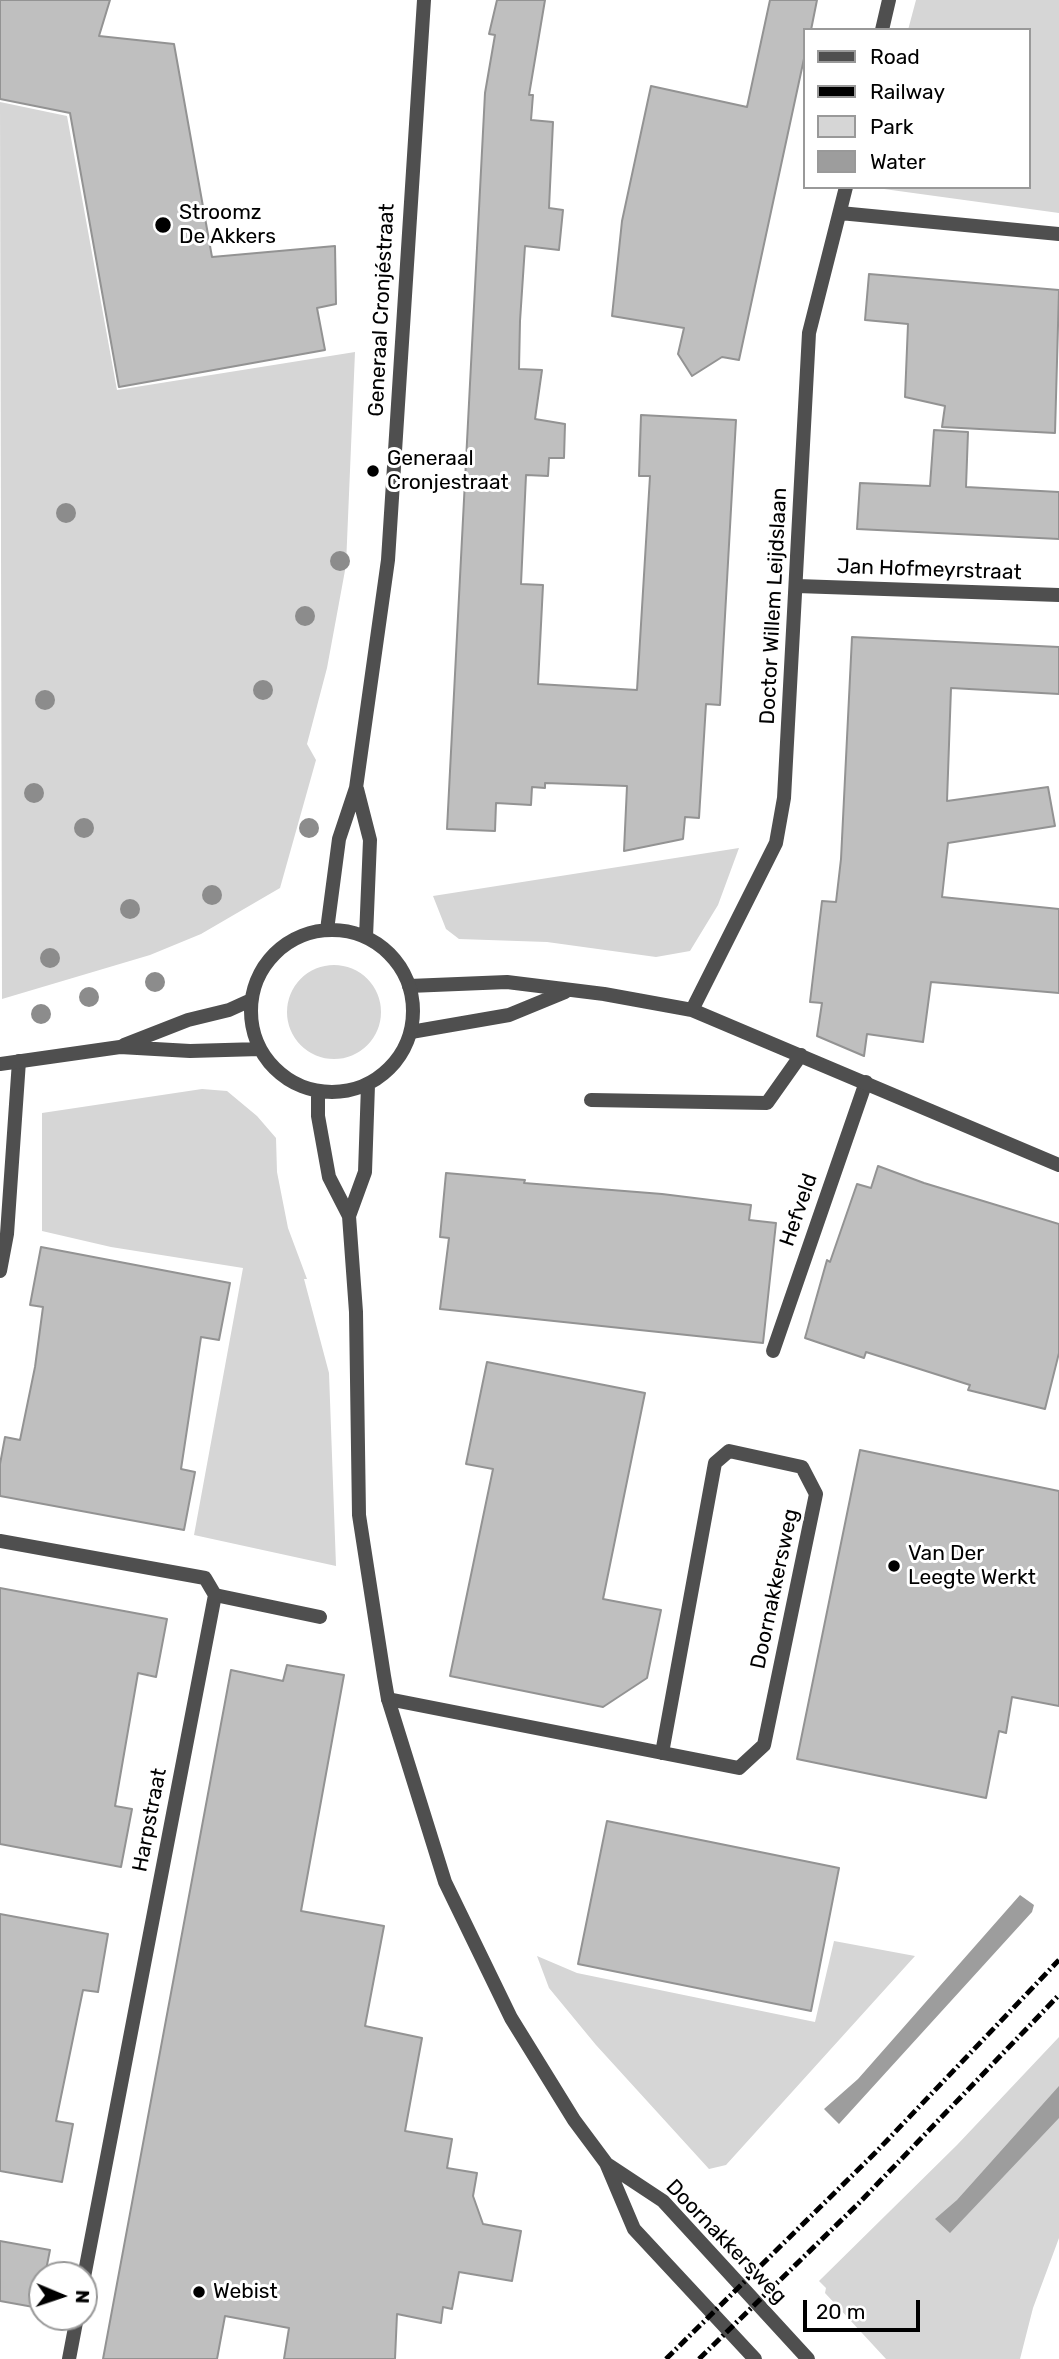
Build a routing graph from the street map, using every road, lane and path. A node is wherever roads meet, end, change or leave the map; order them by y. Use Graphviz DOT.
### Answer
graph roads {
  1 [pos="424,0"];
  2 [pos="889,0"];
  3 [pos="882,28"];
  4 [pos="846,189"];
  5 [pos="840,213"];
  6 [pos="1059,234"];
  7 [pos="797,586"];
  8 [pos="1059,595"];
  9 [pos="356,788"];
  10 [pos="327,930"];
  11 [pos="366,937"];
  12 [pos="409,986"];
  13 [pos="567,991"];
  14 [pos="251,1000"];
  15 [pos="692,1010"];
  16 [pos="411,1032"];
  17 [pos="120,1047"];
  18 [pos="260,1049"];
  19 [pos="801,1055"];
  20 [pos="19,1061"];
  21 [pos="0,1064"];
  22 [pos="866,1082"];
  23 [pos="368,1085"];
  24 [pos="318,1092"];
  25 [pos="591,1100"];
  26 [pos="1059,1165"];
  27 [pos="349,1216"];
  28 [pos="0,1271"];
  29 [pos="773,1351"];
  30 [pos="0,1541"];
  31 [pos="215,1595"];
  32 [pos="320,1617"];
  33 [pos="388,1699"];
  34 [pos="662,1753"];
  35 [pos="606,2163"];
  36 [pos="87,2261"];
  37 [pos="74,2331"];
  38 [pos="69,2359"];
  39 [pos="755,2359"];
  40 [pos="808,2359"];
  1 -- 9 [label="street, Generaal Cronjéstraat"];
  2 -- 3 [label="street"];
  4 -- 5 [label="street, Doctor Willem Leijdslaan"];
  5 -- 6 [label="street"];
  5 -- 7 [label="street, Doctor Willem Leijdslaan"];
  7 -- 8 [label="street, Jan Hofmeyrstraat"];
  7 -- 15 [label="street, Doctor Willem Leijdslaan"];
  9 -- 10 [label="street, Generaal Cronjéstraat"];
  9 -- 11 [label="street, Generaal Cronjéstraat"];
  10 -- 11 [label="street"];
  10 -- 14 [label="street"];
  11 -- 12 [label="street"];
  12 -- 13 [label="street"];
  12 -- 16 [label="street"];
  13 -- 15 [label="street"];
  13 -- 16 [label="street"];
  14 -- 17 [label="street"];
  14 -- 18 [label="street"];
  15 -- 19 [label="street"];
  16 -- 23 [label="street"];
  17 -- 18 [label="street"];
  17 -- 20 [label="street"];
  18 -- 24 [label="street"];
  19 -- 22 [label="street"];
  19 -- 25 [label="street"];
  20 -- 21 [label="street"];
  20 -- 28 [label="street"];
  22 -- 26 [label="street"];
  22 -- 29 [label="street, Hefveld"];
  23 -- 24 [label="street"];
  23 -- 27 [label="street, Doornakkersweg"];
  24 -- 27 [label="street, Doornakkersweg"];
  27 -- 33 [label="street, Doornakkersweg"];
  30 -- 31 [label="street"];
  31 -- 32 [label="street"];
  31 -- 36 [label="street, Harpstraat"];
  33 -- 34 [label="street, Doornakkersweg"];
  33 -- 35 [label="street, Doornakkersweg"];
  34 -- 34 [label="street, Doornakkersweg"];
  35 -- 39 [label="street, Doornakkersweg"];
  35 -- 40 [label="street, Doornakkersweg"];
  37 -- 38 [label="street"];
}
